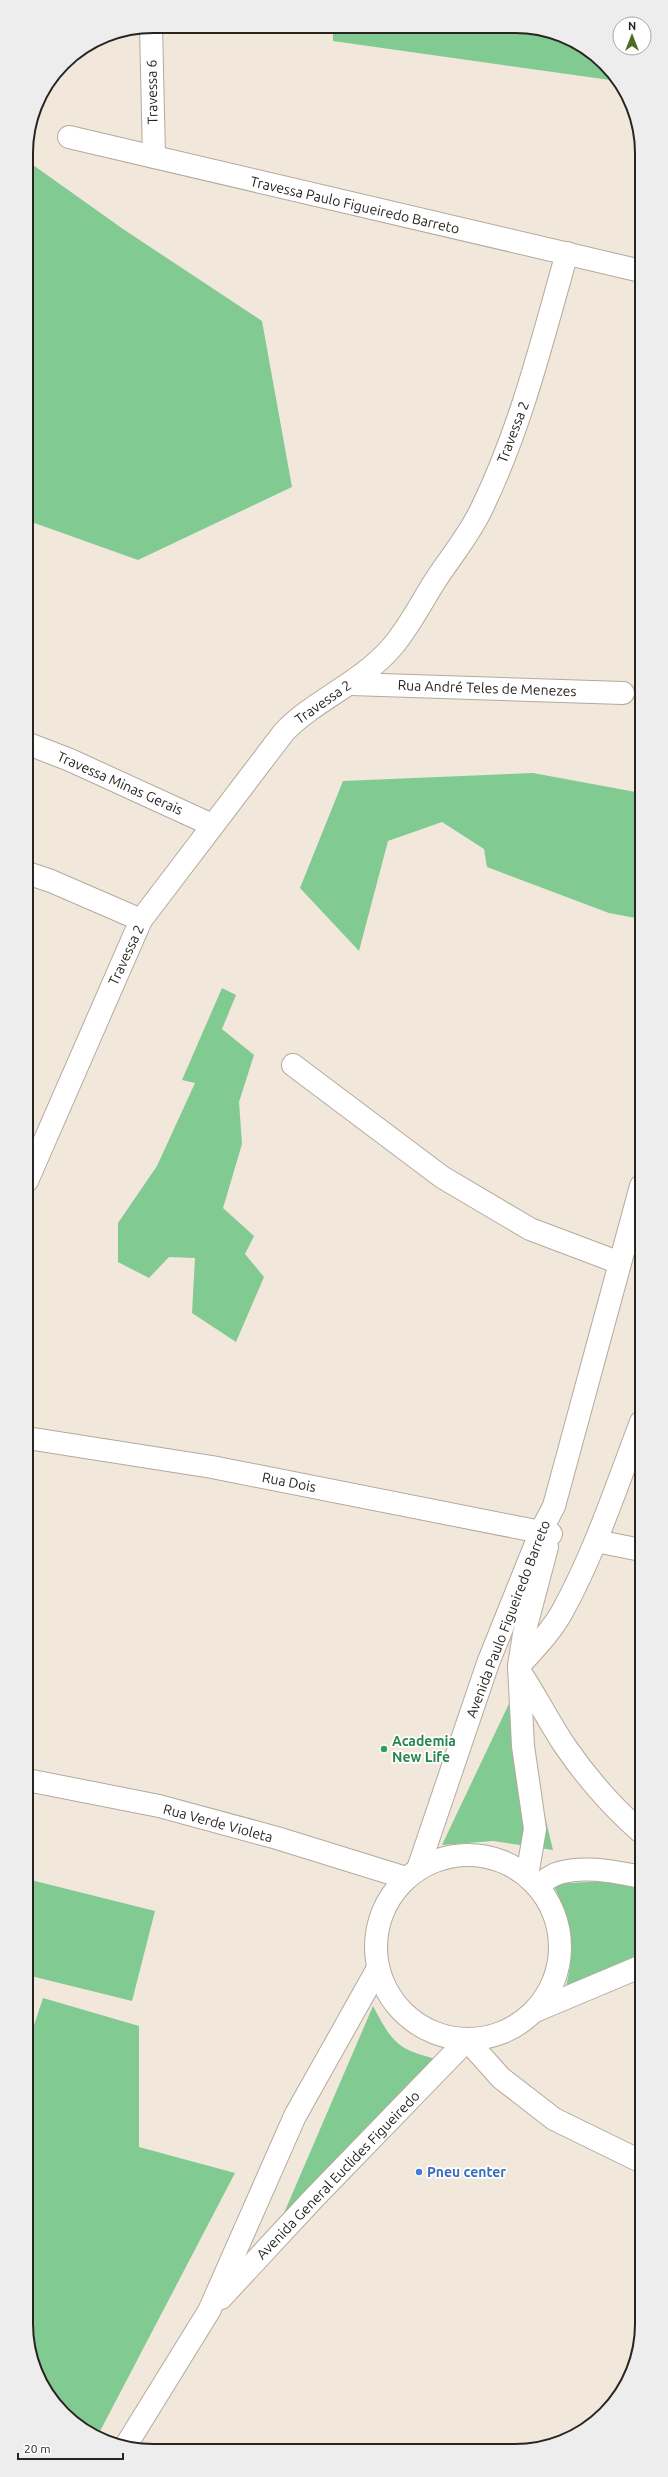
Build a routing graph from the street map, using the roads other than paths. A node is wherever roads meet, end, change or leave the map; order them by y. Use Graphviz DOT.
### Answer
graph roads {
  1 [pos="151,33"];
  2 [pos="69,137"];
  3 [pos="154,157"];
  4 [pos="567,253"];
  5 [pos="635,270"];
  6 [pos="351,684"];
  7 [pos="623,693"];
  8 [pos="33,746"];
  9 [pos="212,825"];
  10 [pos="33,875"];
  11 [pos="141,920"];
  12 [pos="293,1064"];
  13 [pos="33,1167"];
  14 [pos="635,1208"];
  15 [pos="620,1263"];
  16 [pos="635,1438"];
  17 [pos="33,1439"];
  18 [pos="546,1533"];
  19 [pos="596,1541"];
  20 [pos="635,1549"];
  21 [pos="519,1669"];
  22 [pos="33,1781"];
  23 [pos="635,1827"];
  24 [pos="412,1874"];
  25 [pos="635,1876"];
  26 [pos="532,1881"];
  27 [pos="635,1969"];
  28 [pos="377,1970"];
  29 [pos="535,2011"];
  30 [pos="467,2040"];
  31 [pos="635,2159"];
  32 [pos="209,2311"];
  33 [pos="128,2442"];
  1 -- 3 [label="street, Travessa 6"];
  2 -- 3 [label="street, Travessa Paulo Figueiredo Barreto"];
  3 -- 4 [label="street, Travessa Paulo Figueiredo Barreto"];
  4 -- 5 [label="street, Travessa Paulo Figueiredo Barreto"];
  4 -- 6 [label="street, Travessa 2"];
  6 -- 7 [label="street, Rua André Teles de Menezes"];
  6 -- 9 [label="street, Travessa 2"];
  8 -- 9 [label="street, Travessa Minas Gerais"];
  9 -- 11 [label="street, Travessa 2"];
  10 -- 11 [label="street"];
  11 -- 13 [label="street, Travessa 2"];
  12 -- 15 [label="street"];
  14 -- 15 [label="street, Avenida Paulo Figueiredo Barreto"];
  15 -- 18 [label="street, Avenida Paulo Figueiredo Barreto"];
  16 -- 19 [label="street"];
  17 -- 18 [label="street, Rua Dois"];
  18 -- 21 [label="street, Avenida Paulo Figueiredo Barreto"];
  18 -- 24 [label="street, Avenida Paulo Figueiredo Barreto"];
  19 -- 20 [label="street"];
  19 -- 21 [label="street"];
  21 -- 23 [label="street"];
  21 -- 26 [label="street, Avenida Paulo Figueiredo Barreto"];
  22 -- 24 [label="street, Rua Verde Violeta"];
  24 -- 26 [label="street"];
  24 -- 28 [label="street"];
  25 -- 26 [label="street"];
  26 -- 29 [label="street"];
  27 -- 29 [label="street"];
  28 -- 30 [label="street"];
  28 -- 32 [label="street, Avenida General Euclides Figueiredo"];
  29 -- 30 [label="street"];
  30 -- 31 [label="street"];
  30 -- 32 [label="street, Avenida General Euclides Figueiredo"];
  32 -- 33 [label="street, Avenida General Euclides Figueiredo"];
}
